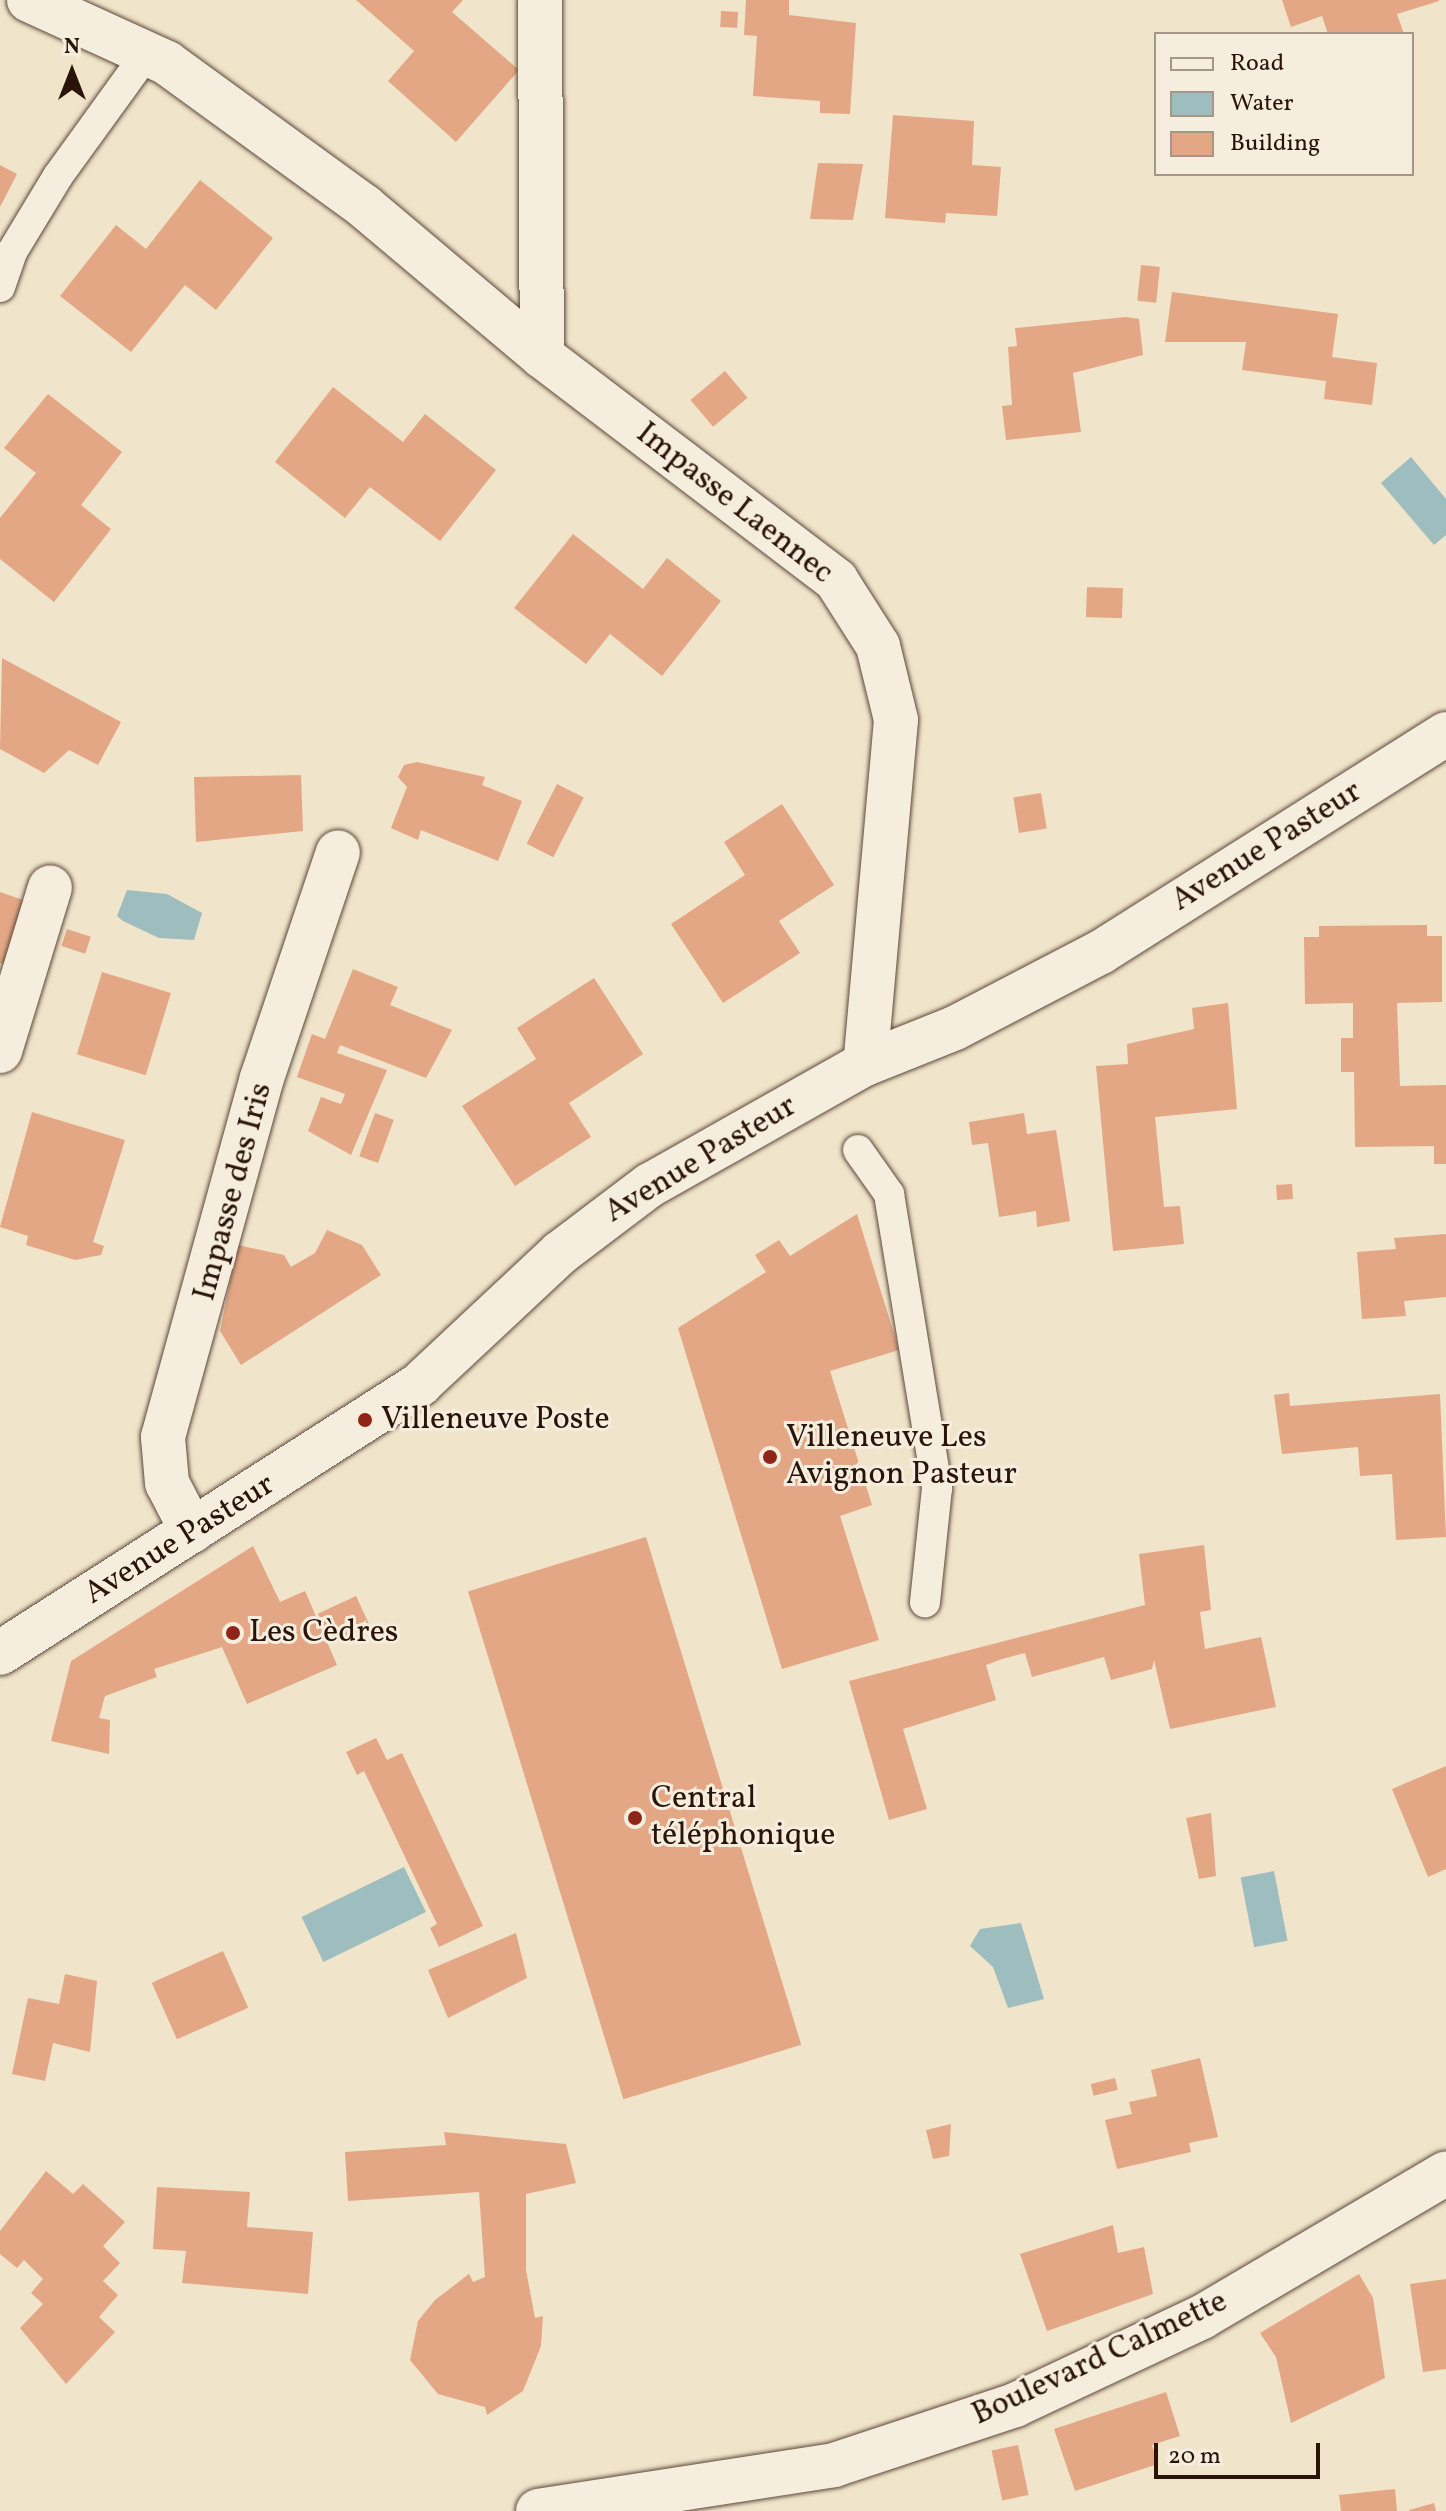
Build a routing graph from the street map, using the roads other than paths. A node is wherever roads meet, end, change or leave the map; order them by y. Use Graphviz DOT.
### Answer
graph roads {
  1 [pos="29,0"];
  2 [pos="540,0"];
  3 [pos="147,53"];
  4 [pos="0,287"];
  5 [pos="542,356"];
  6 [pos="1446,734"];
  7 [pos="338,852"];
  8 [pos="50,887"];
  9 [pos="0,1051"];
  10 [pos="865,1064"];
  11 [pos="858,1150"];
  12 [pos="192,1531"];
  13 [pos="925,1602"];
  14 [pos="0,1653"];
  15 [pos="1446,2173"];
  16 [pos="538,2511"];
  1 -- 3 [label="street, Impasse Laennec"];
  2 -- 5 [label="street"];
  3 -- 4 [label="lane"];
  3 -- 5 [label="street, Impasse Laennec"];
  5 -- 10 [label="street, Impasse Laennec"];
  6 -- 10 [label="street, Avenue Pasteur"];
  7 -- 12 [label="street, Impasse des Iris"];
  8 -- 9 [label="street"];
  10 -- 12 [label="street, Avenue Pasteur"];
  11 -- 13 [label="lane"];
  12 -- 14 [label="street, Avenue Pasteur"];
  15 -- 16 [label="street, Boulevard Calmette"];
}
